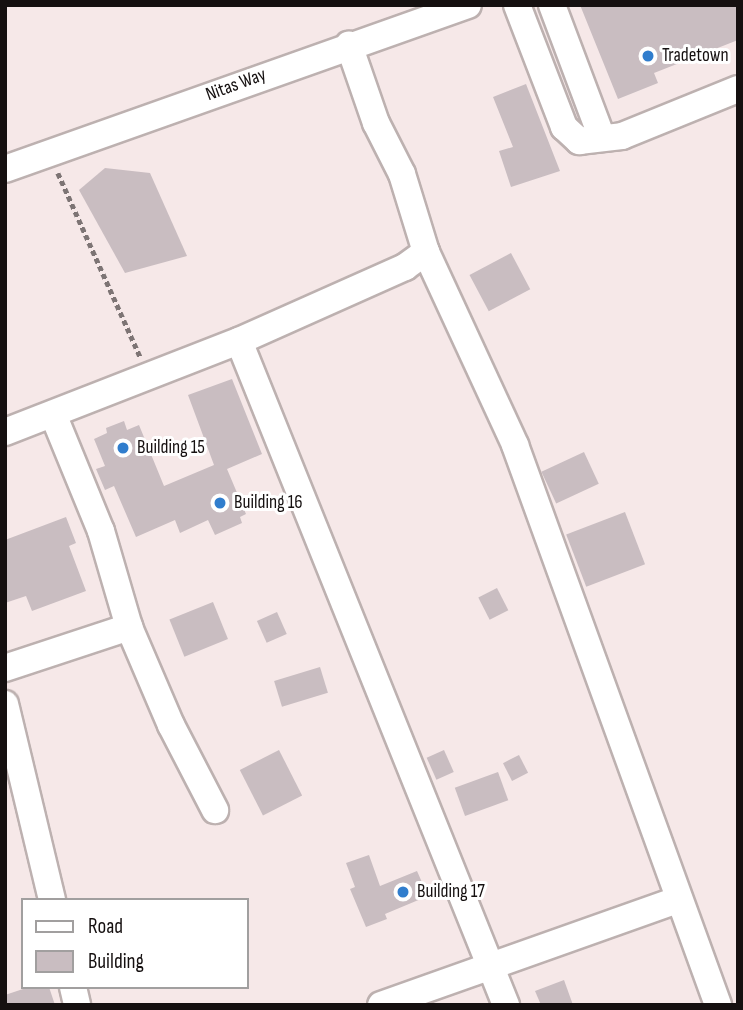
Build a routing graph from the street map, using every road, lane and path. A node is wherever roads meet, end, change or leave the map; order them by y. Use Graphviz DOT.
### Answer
graph roads {
  1 [pos="468,5"];
  2 [pos="517,5"];
  3 [pos="552,5"];
  4 [pos="349,45"];
  5 [pos="738,89"];
  6 [pos="602,138"];
  7 [pos="50,152"];
  8 [pos="5,169"];
  9 [pos="426,252"];
  10 [pos="239,341"];
  11 [pos="149,376"];
  12 [pos="53,414"];
  13 [pos="5,432"];
  14 [pos="129,626"];
  15 [pos="5,668"];
  16 [pos="5,704"];
  17 [pos="215,810"];
  18 [pos="52,898"];
  19 [pos="678,900"];
  20 [pos="492,963"];
  21 [pos="381,1005"];
  22 [pos="506,1005"];
  23 [pos="718,1005"];
  1 -- 4 [label="street, Nitas Way"];
  2 -- 6 [label="street"];
  3 -- 6 [label="street"];
  4 -- 7 [label="street, Nitas Way"];
  4 -- 9 [label="street"];
  5 -- 6 [label="street"];
  7 -- 8 [label="street, Nitas Way"];
  7 -- 11 [label="path"];
  9 -- 10 [label="street"];
  9 -- 19 [label="street"];
  10 -- 11 [label="street"];
  10 -- 20 [label="street"];
  11 -- 12 [label="street"];
  12 -- 13 [label="street"];
  12 -- 14 [label="street"];
  14 -- 15 [label="street"];
  14 -- 17 [label="street"];
  16 -- 18 [label="street"];
  19 -- 20 [label="street"];
  19 -- 23 [label="street"];
  20 -- 21 [label="street"];
  20 -- 22 [label="street"];
}
